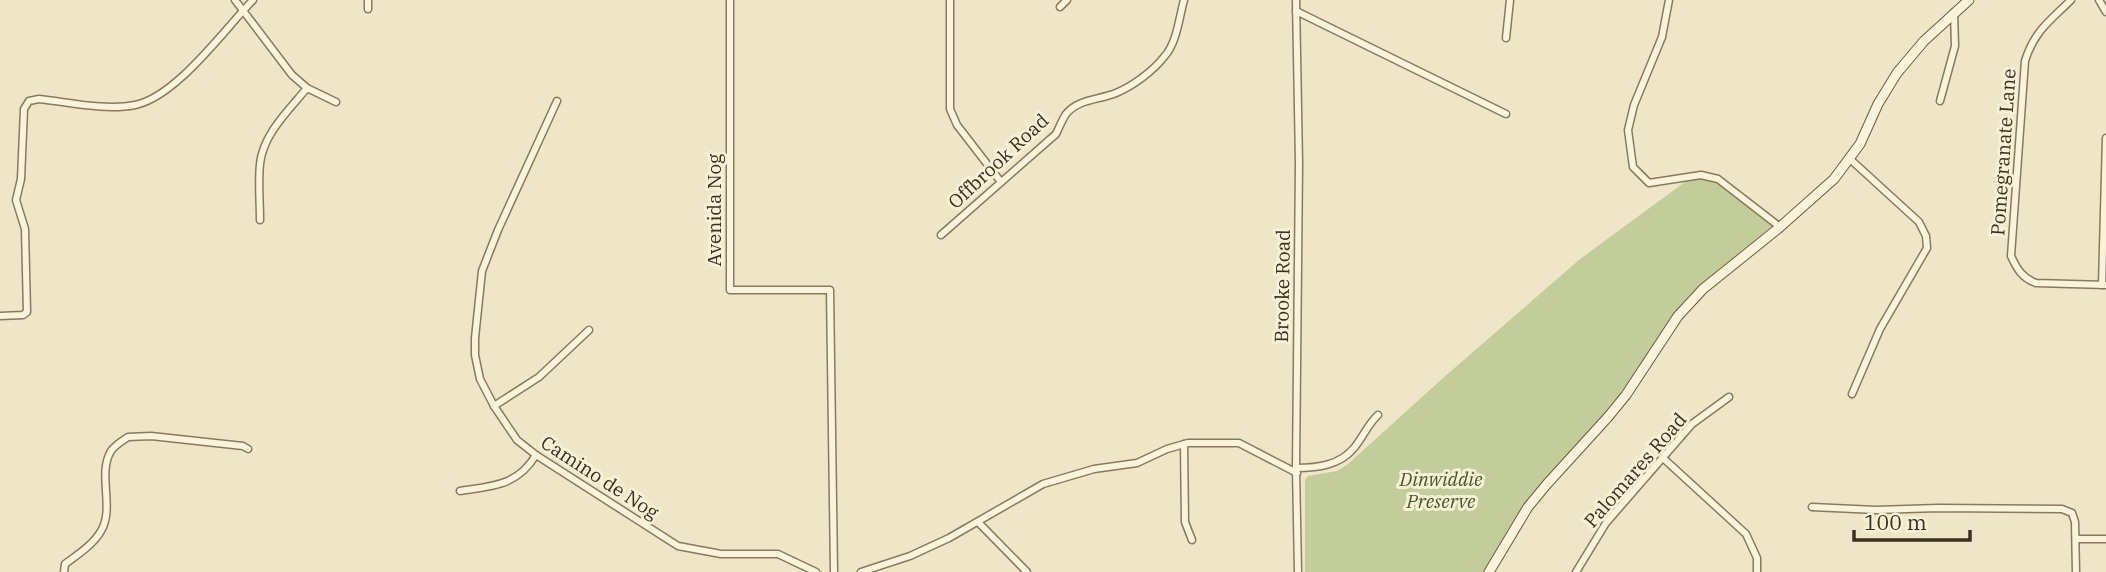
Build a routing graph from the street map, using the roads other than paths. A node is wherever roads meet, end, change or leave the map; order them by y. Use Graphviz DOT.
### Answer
graph roads {
  1 [pos="235,0"];
  2 [pos="253,0"];
  3 [pos="368,0"];
  4 [pos="730,0"];
  5 [pos="950,0"];
  6 [pos="1067,0"];
  7 [pos="1184,0"];
  8 [pos="1296,0"];
  9 [pos="1510,0"];
  10 [pos="1668,0"];
  11 [pos="1969,0"];
  12 [pos="2071,0"];
  13 [pos="2099,0"];
  14 [pos="1060,7"];
  15 [pos="368,9"];
  16 [pos="243,10"];
  17 [pos="1296,11"];
  18 [pos="1954,12"];
  19 [pos="2106,12"];
  20 [pos="1506,38"];
  21 [pos="307,88"];
  22 [pos="557,101"];
  23 [pos="1940,101"];
  24 [pos="336,102"];
  25 [pos="1506,114"];
  26 [pos="2106,138"];
  27 [pos="1850,159"];
  28 [pos="1001,182"];
  29 [pos="2105,196"];
  30 [pos="260,220"];
  31 [pos="1780,227"];
  32 [pos="941,235"];
  33 [pos="2104,285"];
  34 [pos="0,316"];
  35 [pos="589,330"];
  36 [pos="1852,394"];
  37 [pos="1729,397"];
  38 [pos="494,406"];
  39 [pos="1378,415"];
  40 [pos="1184,444"];
  41 [pos="248,449"];
  42 [pos="536,455"];
  43 [pos="1663,458"];
  44 [pos="1297,471"];
  45 [pos="460,491"];
  46 [pos="1812,507"];
  47 [pos="978,522"];
  48 [pos="2076,538"];
  49 [pos="2106,539"];
  50 [pos="1192,540"];
  51 [pos="64,572"];
  52 [pos="816,572"];
  53 [pos="834,572"];
  54 [pos="861,572"];
  55 [pos="1027,572"];
  56 [pos="1298,572"];
  57 [pos="1489,572"];
  58 [pos="1576,572"];
  59 [pos="1758,572"];
  60 [pos="2076,572"];
  1 -- 16 [label="street"];
  2 -- 16 [label="street"];
  3 -- 15 [label="street"];
  4 -- 53 [label="street, Avenida Nog"];
  5 -- 28 [label="street"];
  6 -- 14 [label="street"];
  7 -- 28 [label="street, Offbrook Road"];
  8 -- 17 [label="street, Brooke Road"];
  9 -- 20 [label="street"];
  10 -- 31 [label="street"];
  11 -- 18 [label="main road"];
  12 -- 33 [label="street, Pomegranate Lane"];
  13 -- 19 [label="street"];
  16 -- 21 [label="street"];
  16 -- 34 [label="street"];
  17 -- 25 [label="street"];
  17 -- 44 [label="street, Brooke Road"];
  18 -- 23 [label="street"];
  18 -- 27 [label="main road"];
  21 -- 24 [label="street"];
  21 -- 30 [label="street"];
  22 -- 38 [label="street, Camino de Nog"];
  26 -- 29 [label="street"];
  27 -- 31 [label="main road"];
  27 -- 36 [label="street"];
  28 -- 32 [label="street, Offbrook Road"];
  29 -- 33 [label="street"];
  31 -- 57 [label="main road"];
  35 -- 38 [label="street"];
  37 -- 43 [label="street, Palomares Road"];
  38 -- 42 [label="street, Camino de Nog"];
  39 -- 44 [label="street"];
  40 -- 44 [label="street"];
  40 -- 47 [label="street"];
  40 -- 50 [label="street"];
  41 -- 51 [label="street"];
  42 -- 45 [label="street"];
  42 -- 52 [label="street, Camino de Nog"];
  43 -- 58 [label="street, Palomares Road"];
  43 -- 59 [label="street"];
  44 -- 56 [label="street, Brooke Road"];
  46 -- 48 [label="street"];
  47 -- 54 [label="street"];
  47 -- 55 [label="street"];
  48 -- 49 [label="street"];
  48 -- 60 [label="street"];
}
